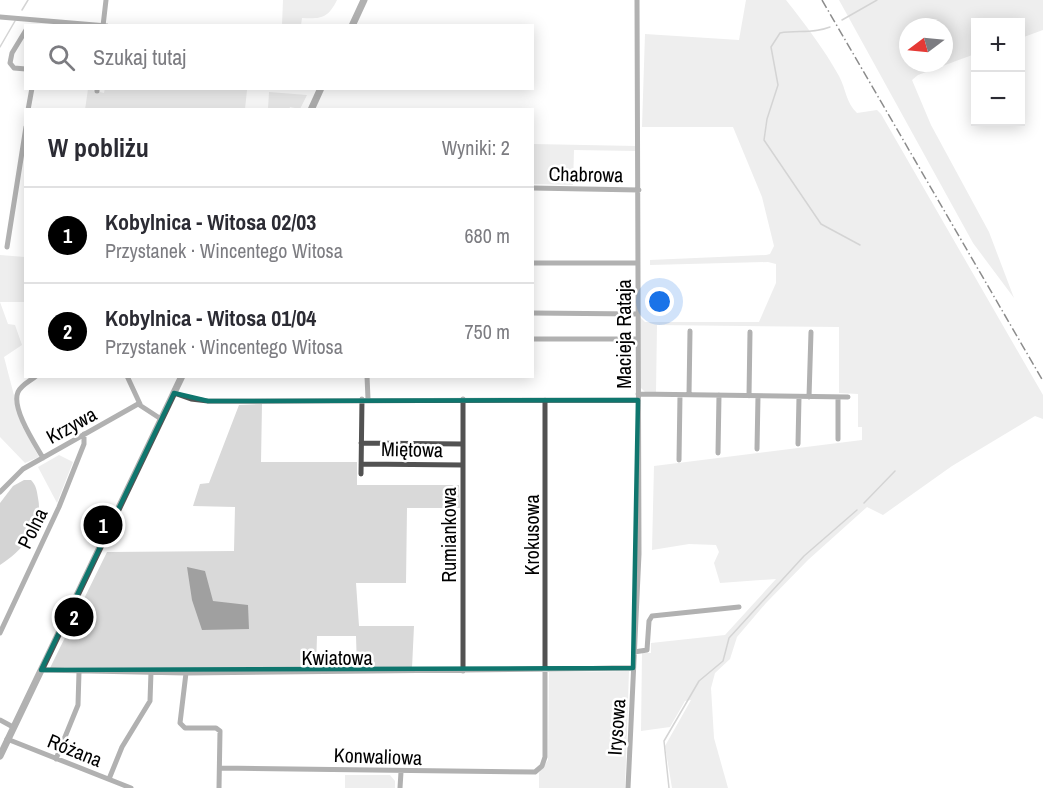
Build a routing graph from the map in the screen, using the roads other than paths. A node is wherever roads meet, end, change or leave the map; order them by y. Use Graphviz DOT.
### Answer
graph roads {
  1 [pos="106,0"];
  2 [pos="364,0"];
  3 [pos="637,0"];
  4 [pos="0,17"];
  5 [pos="29,22"];
  6 [pos="79,24"];
  7 [pos="104,24"];
  8 [pos="353,24"];
  9 [pos="24,33"];
  10 [pos="24,69"];
  11 [pos="32,90"];
  12 [pos="320,90"];
  13 [pos="28,108"];
  14 [pos="312,108"];
  15 [pos="24,140"];
  16 [pos="534,188"];
  17 [pos="639,190"];
  18 [pos="7,247"];
  19 [pos="534,263"];
  20 [pos="638,263"];
  21 [pos="534,313"];
  22 [pos="638,314"];
  23 [pos="690,331"];
  24 [pos="750,332"];
  25 [pos="811,332"];
  26 [pos="534,339"];
  27 [pos="638,339"];
  28 [pos="33,378"];
  29 [pos="128,378"];
  30 [pos="181,378"];
  31 [pos="367,378"];
  32 [pos="174,393"];
  33 [pos="680,395"];
  34 [pos="689,395"];
  35 [pos="719,395"];
  36 [pos="749,396"];
  37 [pos="758,396"];
  38 [pos="638,397"];
  39 [pos="799,397"];
  40 [pos="809,397"];
  41 [pos="838,397"];
  42 [pos="848,397"];
  43 [pos="365,399"];
  44 [pos="463,399"];
  45 [pos="545,400"];
  46 [pos="140,405"];
  47 [pos="161,419"];
  48 [pos="84,434"];
  49 [pos="838,439"];
  50 [pos="361,443"];
  51 [pos="462,444"];
  52 [pos="798,444"];
  53 [pos="758,448"];
  54 [pos="718,453"];
  55 [pos="43,458"];
  56 [pos="680,460"];
  57 [pos="361,464"];
  58 [pos="463,465"];
  59 [pos="361,474"];
  60 [pos="0,492"];
  61 [pos="739,607"];
  62 [pos="0,633"];
  63 [pos="633,652"];
  64 [pos="633,668"];
  65 [pos="41,670"];
  66 [pos="463,670"];
  67 [pos="547,670"];
  68 [pos="79,672"];
  69 [pos="151,672"];
  70 [pos="186,673"];
  71 [pos="0,720"];
  72 [pos="13,727"];
  73 [pos="7,739"];
  74 [pos="0,753"];
  75 [pos="56,759"];
  76 [pos="220,768"];
  77 [pos="401,772"];
  78 [pos="535,772"];
  79 [pos="109,779"];
  80 [pos="131,788"];
  81 [pos="219,788"];
  82 [pos="400,788"];
  83 [pos="628,788"];
  1 -- 7 [label="street"];
  2 -- 8 [label="street"];
  3 -- 17 [label="street, Macieja Rataja"];
  4 -- 5 [label="street"];
  5 -- 6 [label="street"];
  9 -- 10 [label="street"];
  11 -- 13 [label="street"];
  12 -- 14 [label="street"];
  15 -- 18 [label="street"];
  16 -- 17 [label="street, Chabrowa"];
  17 -- 20 [label="street, Macieja Rataja"];
  19 -- 20 [label="street"];
  20 -- 22 [label="street, Macieja Rataja"];
  21 -- 22 [label="street"];
  22 -- 27 [label="street, Macieja Rataja"];
  23 -- 34 [label="street"];
  24 -- 36 [label="street"];
  25 -- 40 [label="street"];
  26 -- 27 [label="street"];
  27 -- 38 [label="street, Macieja Rataja"];
  28 -- 55 [label="street"];
  29 -- 46 [label="street"];
  30 -- 32 [label="street"];
  31 -- 43 [label="street"];
  32 -- 43 [label="street"];
  32 -- 47 [label="street"];
  33 -- 34 [label="street"];
  33 -- 38 [label="street"];
  33 -- 56 [label="street"];
  34 -- 35 [label="street"];
  35 -- 36 [label="street"];
  35 -- 54 [label="street"];
  36 -- 37 [label="street"];
  37 -- 39 [label="street"];
  37 -- 53 [label="street"];
  38 -- 45 [label="street"];
  38 -- 63 [label="street, Macieja Rataja"];
  39 -- 40 [label="street"];
  39 -- 52 [label="street"];
  40 -- 41 [label="street"];
  41 -- 42 [label="street"];
  41 -- 49 [label="street"];
  43 -- 44 [label="street"];
  43 -- 50 [label="street"];
  44 -- 45 [label="street"];
  44 -- 51 [label="street, Rumiankowa"];
  45 -- 67 [label="street, Krokusowa"];
  46 -- 47 [label="street"];
  46 -- 48 [label="street, Krzywa"];
  47 -- 65 [label="street"];
  48 -- 55 [label="street, Krzywa"];
  48 -- 62 [label="street, Polna"];
  50 -- 51 [label="street"];
  50 -- 57 [label="street"];
  51 -- 58 [label="street, Rumiankowa"];
  55 -- 60 [label="street, Krzywa"];
  57 -- 58 [label="street, Miętowa"];
  57 -- 59 [label="street"];
  58 -- 66 [label="street, Rumiankowa"];
  61 -- 63 [label="street"];
  63 -- 64 [label="street, Macieja Rataja"];
  64 -- 67 [label="street, Kwiatowa"];
  64 -- 83 [label="street, Irysowa"];
  65 -- 68 [label="street, Kwiatowa"];
  65 -- 72 [label="street"];
  66 -- 67 [label="street, Kwiatowa"];
  66 -- 70 [label="street, Kwiatowa"];
  67 -- 78 [label="street, Krokusowa"];
  68 -- 69 [label="street, Kwiatowa"];
  68 -- 75 [label="street"];
  69 -- 70 [label="street, Kwiatowa"];
  69 -- 79 [label="street"];
  70 -- 76 [label="street"];
  71 -- 72 [label="street"];
  72 -- 73 [label="street"];
  73 -- 74 [label="street"];
  73 -- 75 [label="street, Różana"];
  75 -- 79 [label="street, Różana"];
  76 -- 77 [label="street, Konwaliowa"];
  76 -- 81 [label="street"];
  77 -- 78 [label="street, Konwaliowa"];
  77 -- 82 [label="street"];
  79 -- 80 [label="street, Różana"];
}
